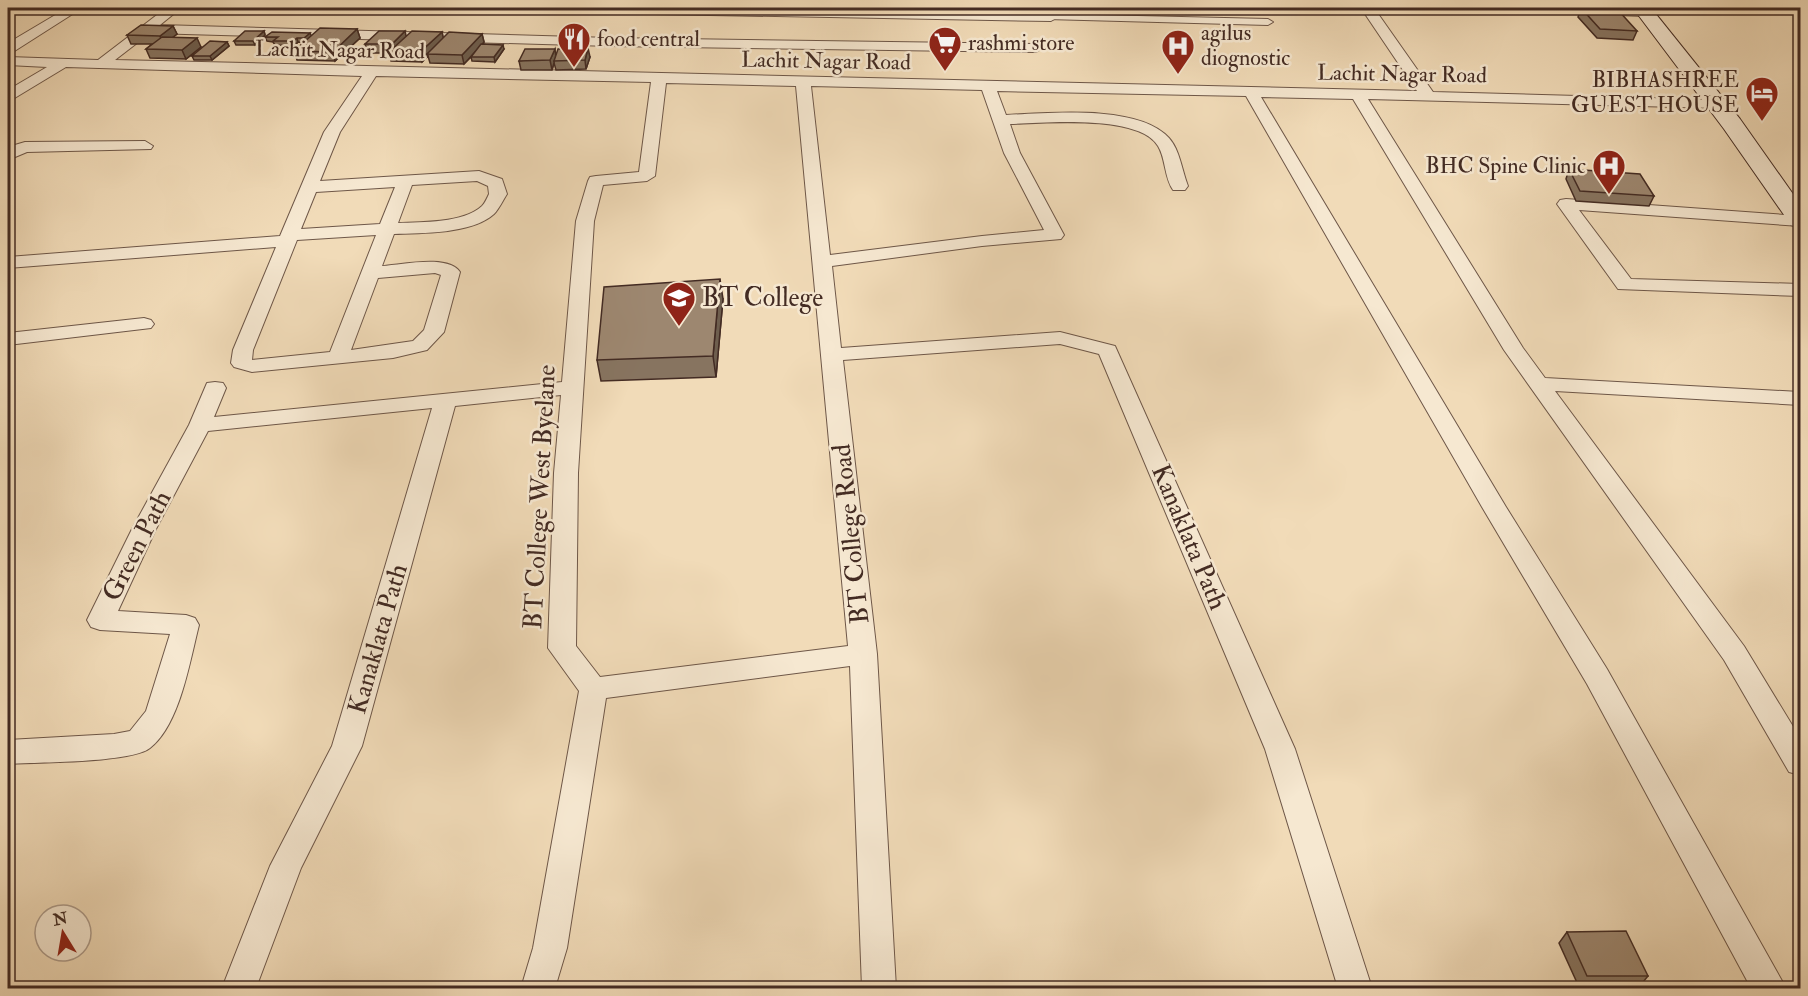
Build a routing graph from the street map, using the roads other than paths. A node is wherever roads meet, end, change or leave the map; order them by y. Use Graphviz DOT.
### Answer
graph roads {
  1 [pos="75,8"];
  2 [pos="174,8"];
  3 [pos="546,8"];
  4 [pos="1368,8"];
  5 [pos="1535,8"];
  6 [pos="1643,10"];
  7 [pos="618,22"];
  8 [pos="1268,22"];
  9 [pos="147,29"];
  10 [pos="1042,32"];
  11 [pos="8,49"];
  12 [pos="8,61"];
  13 [pos="63,63"];
  14 [pos="101,64"];
  15 [pos="372,72"];
  16 [pos="596,77"];
  17 [pos="659,78"];
  18 [pos="803,82"];
  19 [pos="988,86"];
  20 [pos="1251,92"];
  21 [pos="1358,94"];
  22 [pos="8,96"];
  23 [pos="1428,96"];
  24 [pos="1716,103"];
  25 [pos="1000,120"];
  26 [pos="145,146"];
  27 [pos="8,156"];
  28 [pos="405,180"];
  29 [pos="310,186"];
  30 [pos="1179,186"];
  31 [pos="1800,220"];
  32 [pos="388,229"];
  33 [pos="289,238"];
  34 [pos="822,261"];
  35 [pos="8,263"];
  36 [pos="371,273"];
  37 [pos="1800,290"];
  38 [pos="144,324"];
  39 [pos="8,339"];
  40 [pos="832,355"];
  41 [pos="338,357"];
  42 [pos="1538,384"];
  43 [pos="573,387"];
  44 [pos="215,388"];
  45 [pos="1800,398"];
  46 [pos="446,399"];
  47 [pos="200,425"];
  48 [pos="863,654"];
  49 [pos="593,689"];
  50 [pos="8,752"];
  51 [pos="1800,763"];
  52 [pos="239,988"];
  53 [pos="538,988"];
  54 [pos="879,988"];
  55 [pos="1355,988"];
  56 [pos="1769,988"];
  1 -- 11 [label="street"];
  2 -- 9 [label="street"];
  3 -- 7 [label="street"];
  4 -- 23 [label="street"];
  5 -- 6 [label="street"];
  6 -- 24 [label="main road"];
  7 -- 9 [label="street"];
  7 -- 10 [label="street"];
  7 -- 10 [label="street"];
  7 -- 16 [label="street"];
  8 -- 10 [label="street"];
  9 -- 14 [label="street"];
  12 -- 13 [label="street, Lachit Nagar Road"];
  13 -- 14 [label="street, Lachit Nagar Road"];
  13 -- 22 [label="street"];
  14 -- 15 [label="street, Lachit Nagar Road"];
  15 -- 16 [label="street, Lachit Nagar Road"];
  15 -- 29 [label="street"];
  16 -- 17 [label="street, Lachit Nagar Road"];
  17 -- 18 [label="street, Lachit Nagar Road"];
  17 -- 43 [label="street, BT College West Byelane"];
  18 -- 19 [label="street, Lachit Nagar Road"];
  18 -- 34 [label="street, BT College Road"];
  19 -- 20 [label="street, Lachit Nagar Road"];
  19 -- 25 [label="street"];
  20 -- 21 [label="street, Lachit Nagar Road"];
  20 -- 56 [label="street"];
  21 -- 23 [label="street, Lachit Nagar Road"];
  21 -- 42 [label="street"];
  23 -- 24 [label="street, Lachit Nagar Road"];
  24 -- 31 [label="main road"];
  25 -- 30 [label="street"];
  25 -- 34 [label="street"];
  26 -- 27 [label="street"];
  28 -- 29 [label="street"];
  28 -- 32 [label="street"];
  28 -- 32 [label="street"];
  29 -- 33 [label="street"];
  31 -- 37 [label="street"];
  32 -- 33 [label="street"];
  32 -- 36 [label="street"];
  33 -- 35 [label="street"];
  33 -- 41 [label="street"];
  34 -- 40 [label="street, BT College Road"];
  36 -- 41 [label="street"];
  36 -- 41 [label="street"];
  38 -- 39 [label="street"];
  40 -- 48 [label="street, BT College Road"];
  40 -- 55 [label="street, Kanaklata Path"];
  42 -- 45 [label="street"];
  42 -- 51 [label="street"];
  43 -- 46 [label="street"];
  43 -- 49 [label="street, BT College West Byelane"];
  44 -- 47 [label="street, Green Path"];
  46 -- 47 [label="street"];
  46 -- 52 [label="street, Kanaklata Path"];
  47 -- 50 [label="street, Green Path"];
  48 -- 49 [label="street"];
  48 -- 54 [label="street, BT College Road"];
  49 -- 53 [label="street"];
}
